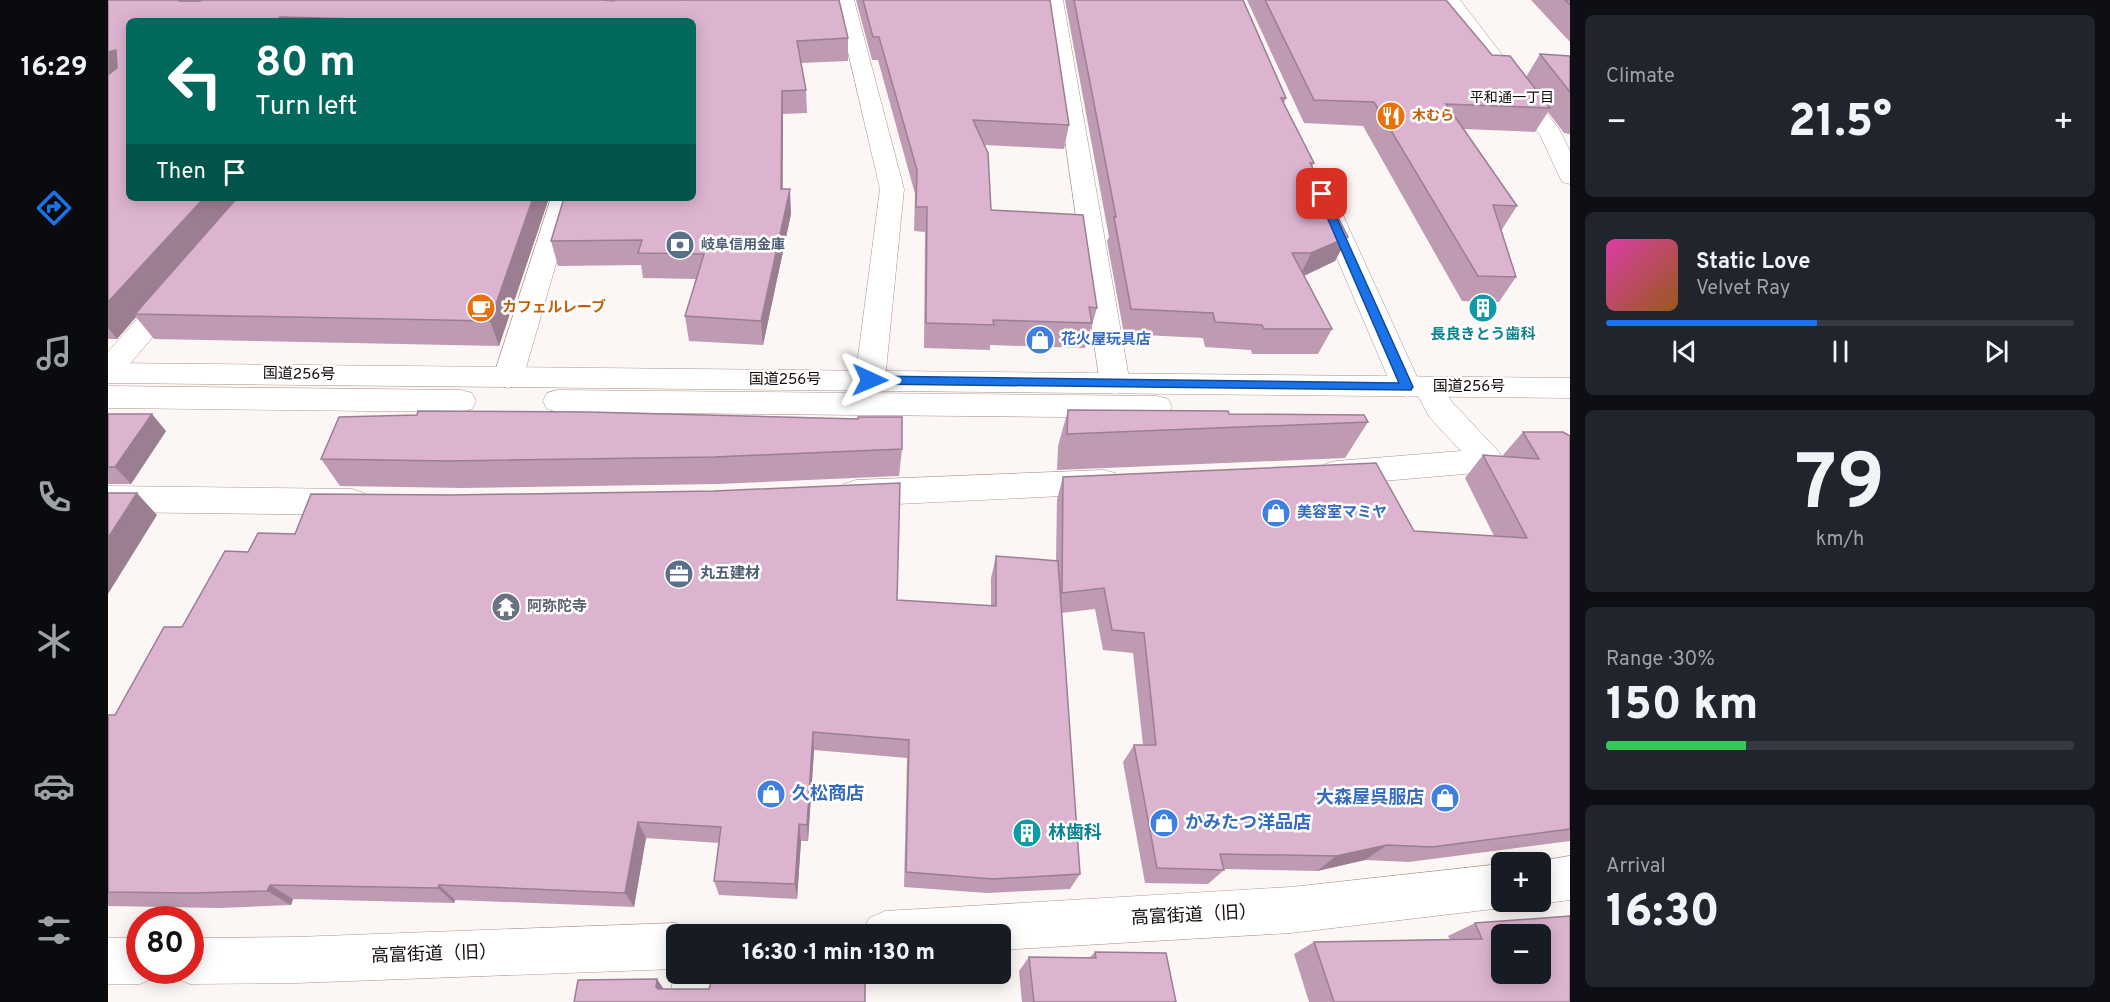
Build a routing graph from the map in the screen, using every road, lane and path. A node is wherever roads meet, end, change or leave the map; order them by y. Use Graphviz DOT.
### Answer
graph roads {
  1 [pos="845,0"];
  2 [pos="1054,0"];
  3 [pos="1451,0"];
  4 [pos="1570,177"];
  5 [pos="1317,183"];
  6 [pos="562,201"];
  7 [pos="186,280"];
  8 [pos="108,372"];
  9 [pos="508,378"];
  10 [pos="870,380"];
  11 [pos="1115,384"];
  12 [pos="1570,388"];
  13 [pos="1425,395"];
  14 [pos="108,397"];
  15 [pos="1570,411"];
  16 [pos="1303,474"];
  17 [pos="1136,481"];
  18 [pos="825,494"];
  19 [pos="108,499"];
  20 [pos="381,502"];
  21 [pos="1570,878"];
  22 [pos="1551,881"];
  23 [pos="1491,887"];
  24 [pos="1011,927"];
  25 [pos="666,946"];
  26 [pos="108,961"];
  27 [pos="126,961"];
  28 [pos="204,961"];
  29 [pos="695,984"];
  30 [pos="693,1002"];
  1 -- 10 [label="main road"];
  2 -- 11 [label="main road"];
  3 -- 4 [label="main road"];
  5 -- 13 [label="main road"];
  6 -- 9 [label="main road"];
  7 -- 8 [label="main road"];
  8 -- 9 [label="main road, 国道256号"];
  9 -- 10 [label="main road, 国道256号"];
  10 -- 11 [label="main road, 国道256号"];
  11 -- 13 [label="main road, 国道256号"];
  12 -- 13 [label="main road, 国道256号"];
  13 -- 14 [label="main road, 国道256号"];
  13 -- 15 [label="main road, 国道256号"];
  13 -- 16 [label="main road"];
  17 -- 18 [label="main road"];
  19 -- 20 [label="main road"];
  21 -- 22 [label="main road"];
  23 -- 24 [label="main road, 高富街道（旧）"];
  25 -- 28 [label="main road, 高富街道（旧）"];
  26 -- 27 [label="main road"];
  29 -- 30 [label="main road"];
}
